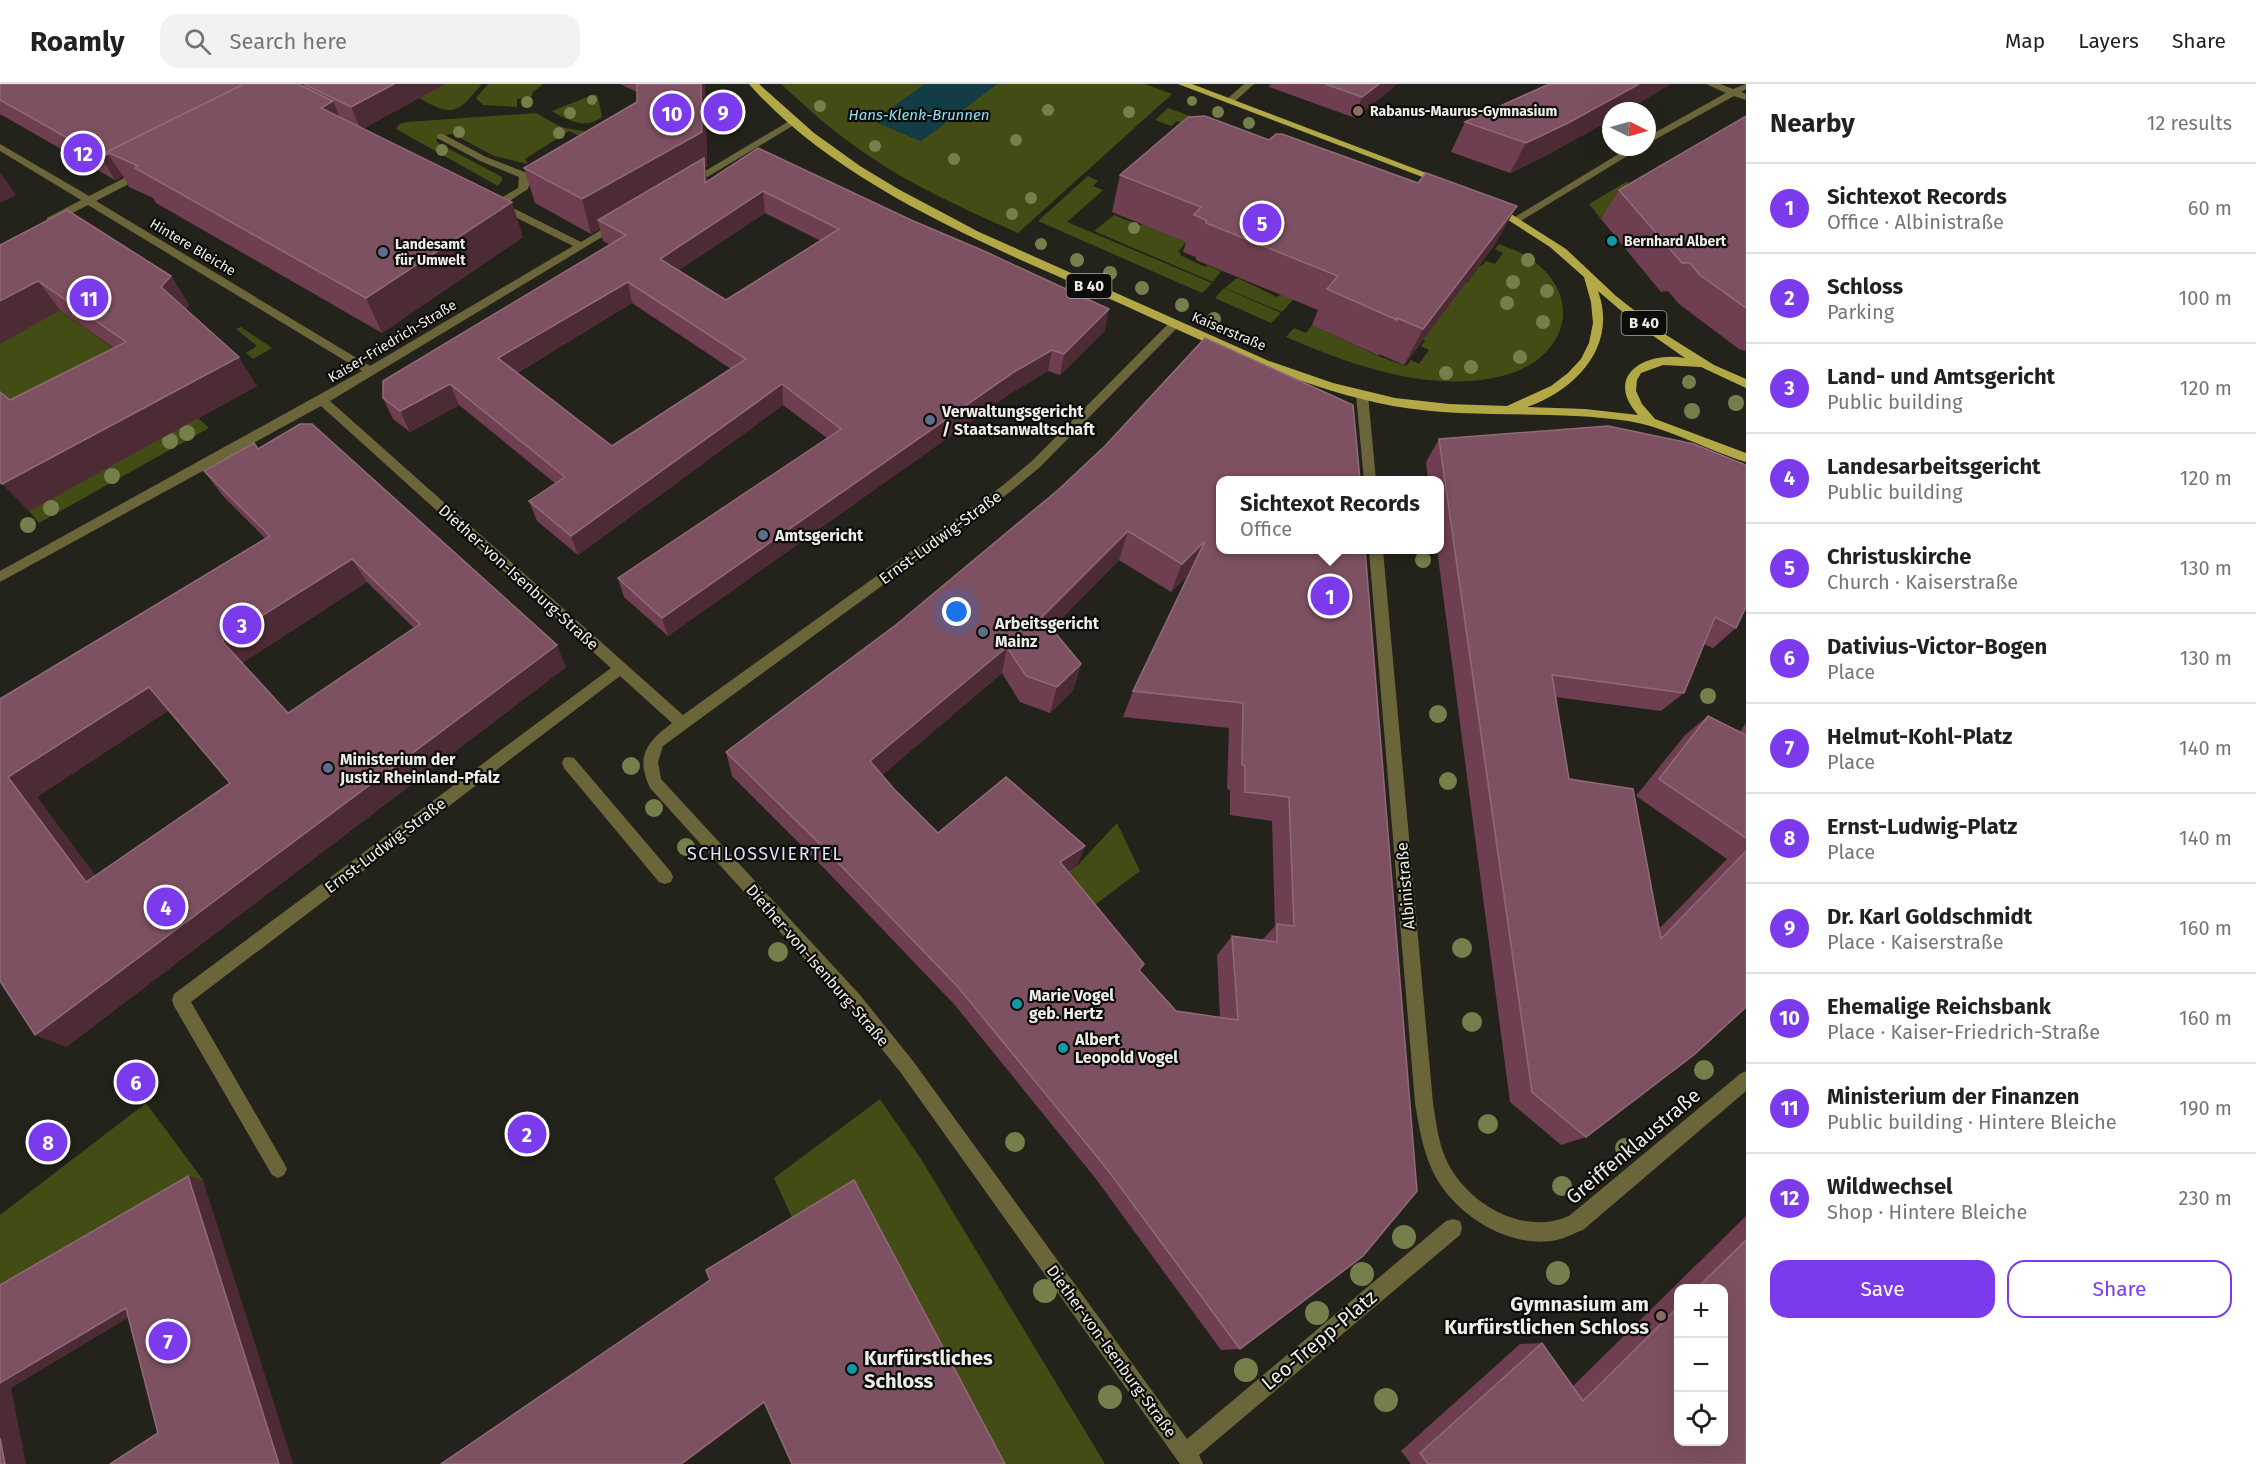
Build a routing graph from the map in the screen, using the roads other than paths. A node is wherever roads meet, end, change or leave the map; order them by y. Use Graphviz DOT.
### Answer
graph roads {
  1 [pos="754,84"];
  2 [pos="1183,84"];
  3 [pos="1249,84"];
  4 [pos="1711,84"];
  5 [pos="1746,85"];
  6 [pos="1731,92"];
  7 [pos="1746,97"];
  8 [pos="1230,101"];
  9 [pos="794,122"];
  10 [pos="440,136"];
  11 [pos="1656,136"];
  12 [pos="0,147"];
  13 [pos="1621,156"];
  14 [pos="149,169"];
  15 [pos="1454,186"];
  16 [pos="683,187"];
  17 [pos="488,199"];
  18 [pos="87,201"];
  19 [pos="1486,203"];
  20 [pos="498,204"];
  21 [pos="1515,220"];
  22 [pos="624,221"];
  23 [pos="40,225"];
  24 [pos="581,246"];
  25 [pos="1585,273"];
  26 [pos="1175,324"];
  27 [pos="1707,366"];
  28 [pos="370,372"];
  29 [pos="1746,384"];
  30 [pos="1362,395"];
  31 [pos="322,400"];
  32 [pos="1499,411"];
  33 [pos="1651,422"];
  34 [pos="1746,458"];
  35 [pos="1370,476"];
  36 [pos="1376,554"];
  37 [pos="0,559"];
  38 [pos="13,570"];
  39 [pos="0,577"];
  40 [pos="620,669"];
  41 [pos="683,724"];
  42 [pos="569,763"];
  43 [pos="665,877"];
  44 [pos="1746,1080"];
  45 [pos="278,1169"];
  46 [pos="1474,1209"];
  47 [pos="1453,1228"];
  48 [pos="1190,1458"];
  1 -- 9 [label="main road, Kaiserstraße / B 40"];
  2 -- 8 [label="main road"];
  3 -- 8 [label="street"];
  4 -- 6 [label="street"];
  5 -- 6 [label="street"];
  6 -- 7 [label="street"];
  6 -- 11 [label="street"];
  8 -- 15 [label="main road"];
  9 -- 16 [label="street"];
  9 -- 26 [label="main road, Kaiserstraße / B 40"];
  10 -- 20 [label="street"];
  12 -- 18 [label="street, Hintere Bleiche"];
  13 -- 21 [label="street"];
  14 -- 18 [label="street"];
  17 -- 20 [label="street"];
  18 -- 23 [label="street"];
  18 -- 28 [label="street, Hintere Bleiche"];
  19 -- 21 [label="main road, B 40"];
  20 -- 24 [label="street"];
  21 -- 25 [label="main road, B 40"];
  22 -- 24 [label="street, Kaiser-Friedrich-Straße"];
  24 -- 28 [label="street, Kaiser-Friedrich-Straße"];
  25 -- 27 [label="main road, B 40"];
  25 -- 32 [label="main road"];
  26 -- 30 [label="main road, Kaiserstraße / B 40"];
  26 -- 41 [label="street, Ernst-Ludwig-Straße"];
  27 -- 29 [label="main road, B 40"];
  27 -- 33 [label="main road"];
  28 -- 31 [label="street, Kaiser-Friedrich-Straße"];
  30 -- 32 [label="main road, Kaiserstraße / B 40"];
  30 -- 35 [label="street"];
  31 -- 38 [label="street, Kaiser-Friedrich-Straße"];
  31 -- 40 [label="street, Diether-von-Isenburg-Straße"];
  32 -- 33 [label="main road, Kaiserstraße / B 40"];
  33 -- 34 [label="main road, Kaiserstraße / B 40"];
  36 -- 46 [label="street, Albinistraße"];
  37 -- 38 [label="street"];
  38 -- 39 [label="street, Kaiser-Friedrich-Straße"];
  40 -- 41 [label="street, Diether-von-Isenburg-Straße"];
  40 -- 45 [label="street, Ernst-Ludwig-Straße"];
  41 -- 48 [label="street, Diether-von-Isenburg-Straße"];
  42 -- 43 [label="street"];
  44 -- 46 [label="street, Greiffenklaustraße"];
  47 -- 48 [label="street, Leo-Trepp-Platz"];
}
